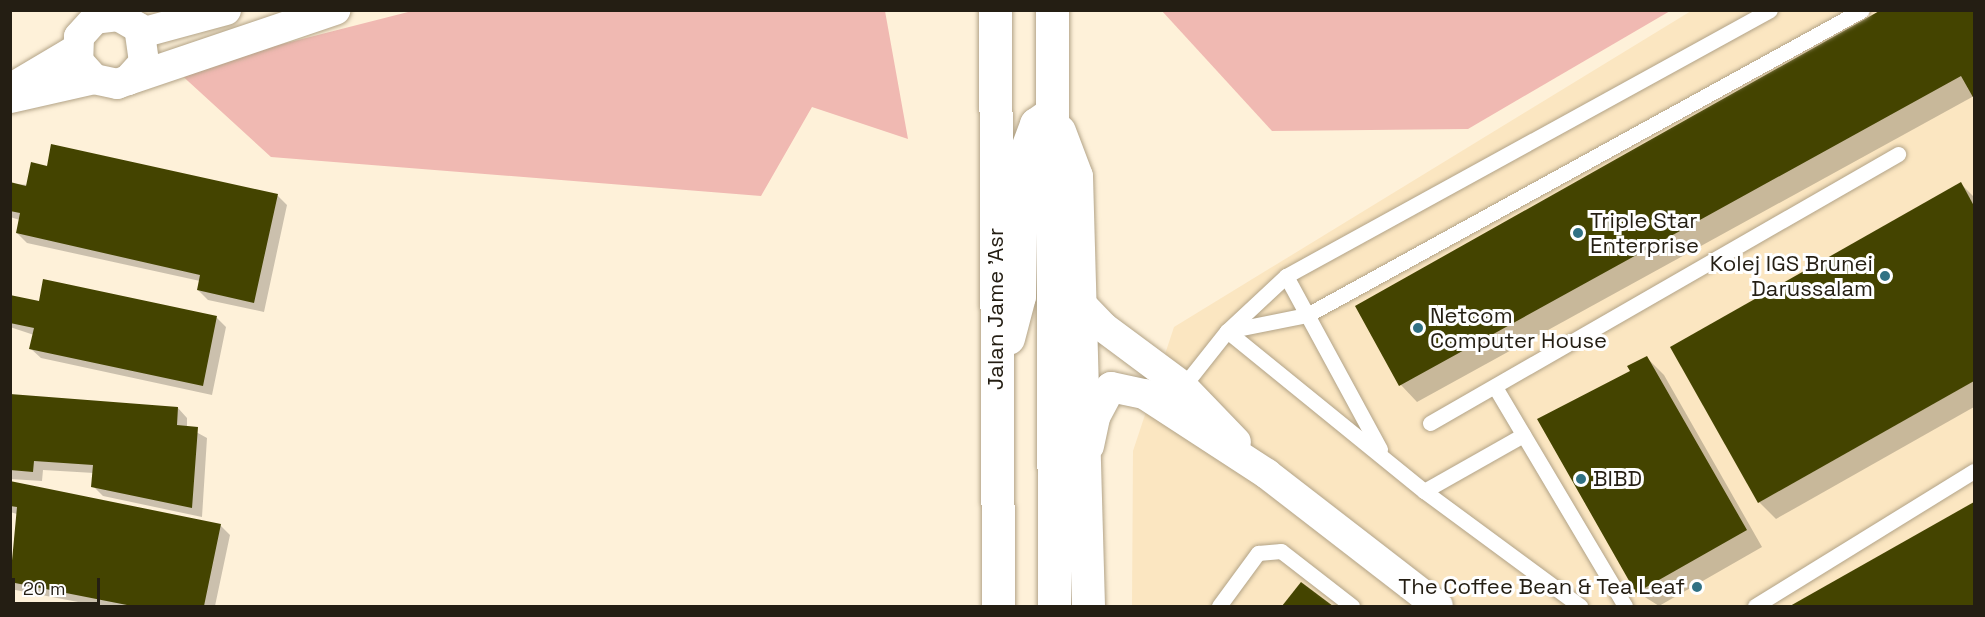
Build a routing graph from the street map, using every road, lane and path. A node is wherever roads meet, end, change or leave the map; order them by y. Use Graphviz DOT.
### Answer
graph roads {
  1 [pos="183,10"];
  2 [pos="335,10"];
  3 [pos="978,10"];
  4 [pos="995,10"];
  5 [pos="1052,10"];
  6 [pos="1770,10"];
  7 [pos="1862,10"];
  8 [pos="223,12"];
  9 [pos="100,14"];
  10 [pos="141,33"];
  11 [pos="77,49"];
  12 [pos="94,79"];
  13 [pos="128,80"];
  14 [pos="10,89"];
  15 [pos="995,92"];
  16 [pos="10,98"];
  17 [pos="1052,113"];
  18 [pos="1898,154"];
  19 [pos="1286,276"];
  20 [pos="1079,302"];
  21 [pos="1307,315"];
  22 [pos="1227,331"];
  23 [pos="997,385"];
  24 [pos="1181,385"];
  25 [pos="1495,387"];
  26 [pos="1182,422"];
  27 [pos="1430,423"];
  28 [pos="1523,435"];
  29 [pos="1384,457"];
  30 [pos="1086,458"];
  31 [pos="1974,471"];
  32 [pos="1267,474"];
  33 [pos="1425,491"];
  34 [pos="998,606"];
  35 [pos="1054,606"];
  36 [pos="1088,606"];
  37 [pos="1219,606"];
  38 [pos="1352,606"];
  39 [pos="1438,606"];
  40 [pos="1580,606"];
  41 [pos="1625,606"];
  42 [pos="1755,606"];
  1 -- 8 [label="street"];
  2 -- 13 [label="street"];
  3 -- 15 [label="main road"];
  4 -- 15 [label="main road, Jalan Jame 'Asr"];
  5 -- 17 [label="main road"];
  6 -- 19 [label="lane"];
  7 -- 21 [label="lane"];
  8 -- 10 [label="street"];
  9 -- 10 [label="street"];
  9 -- 11 [label="street"];
  10 -- 13 [label="street"];
  11 -- 12 [label="street"];
  11 -- 14 [label="street"];
  12 -- 13 [label="street"];
  12 -- 16 [label="street"];
  15 -- 23 [label="main road, Jalan Jame 'Asr"];
  17 -- 20 [label="main road"];
  17 -- 23 [label="main road"];
  17 -- 35 [label="main road"];
  18 -- 25 [label="lane"];
  19 -- 21 [label="lane"];
  19 -- 22 [label="lane"];
  20 -- 24 [label="street"];
  20 -- 30 [label="main road"];
  21 -- 22 [label="lane"];
  21 -- 29 [label="lane"];
  22 -- 24 [label="lane"];
  22 -- 29 [label="lane"];
  23 -- 34 [label="main road, Jalan Jame 'Asr"];
  24 -- 26 [label="lane"];
  24 -- 32 [label="street"];
  25 -- 27 [label="lane"];
  25 -- 28 [label="lane"];
  26 -- 30 [label="street"];
  26 -- 32 [label="street"];
  28 -- 33 [label="lane"];
  28 -- 41 [label="lane"];
  29 -- 33 [label="lane"];
  30 -- 36 [label="main road"];
  31 -- 42 [label="lane"];
  32 -- 39 [label="street"];
  33 -- 40 [label="lane"];
  37 -- 38 [label="lane"];
}
